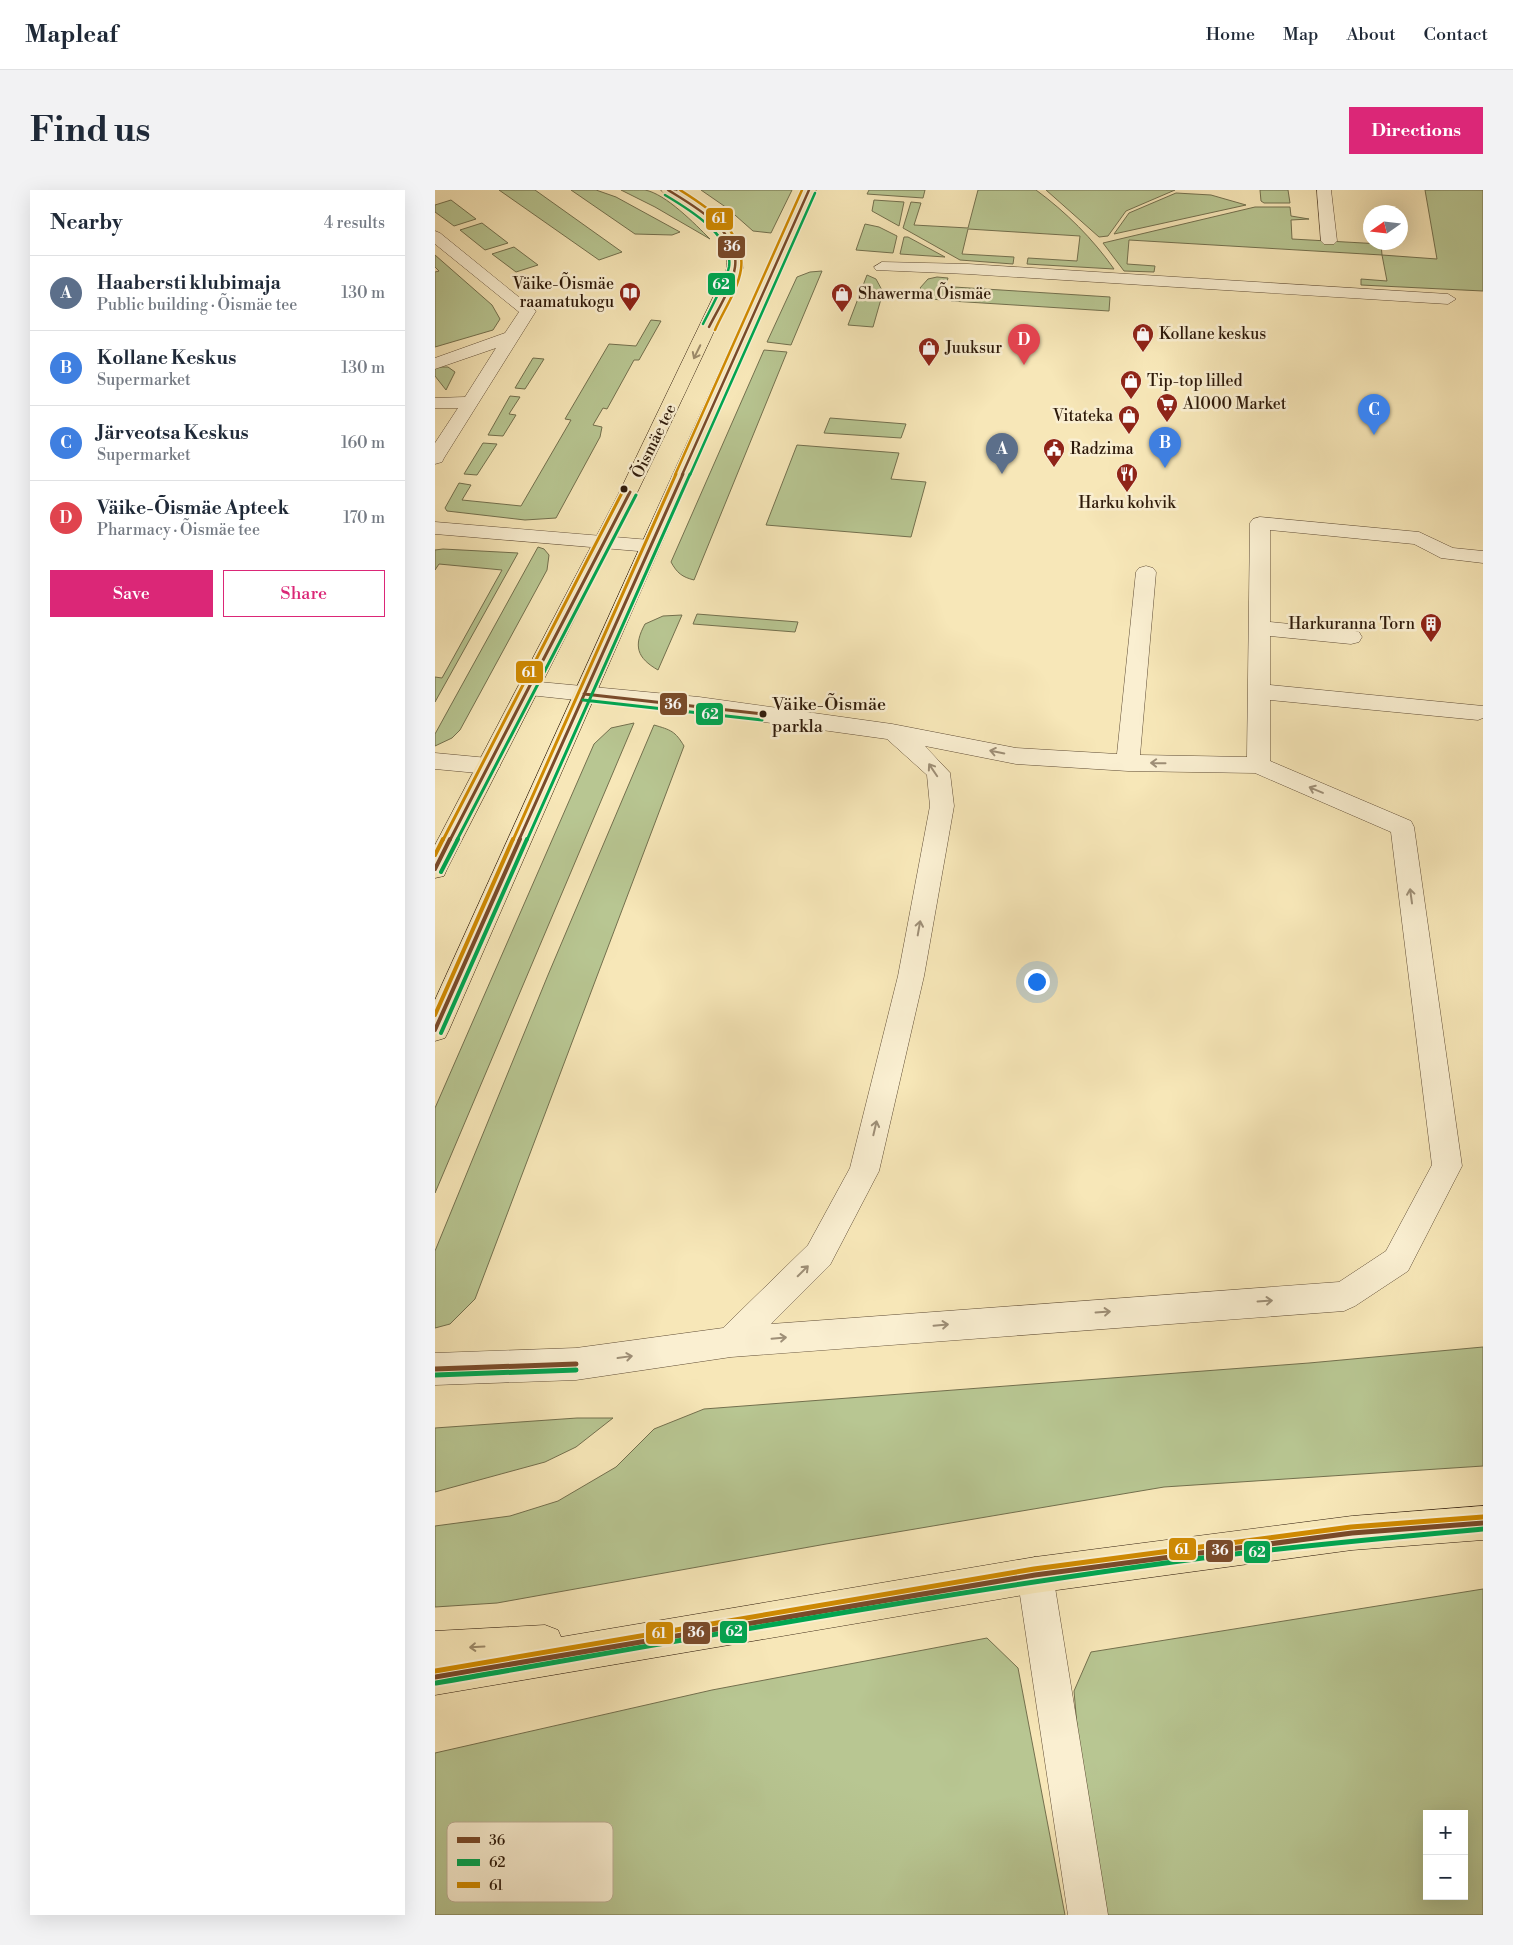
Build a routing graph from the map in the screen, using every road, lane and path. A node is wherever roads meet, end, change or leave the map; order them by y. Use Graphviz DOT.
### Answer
graph roads {
  1 [pos="669,190"];
  2 [pos="809,190"];
  3 [pos="1324,190"];
  4 [pos="435,236"];
  5 [pos="1329,241"];
  6 [pos="882,267"];
  7 [pos="1448,299"];
  8 [pos="513,336"];
  9 [pos="435,364"];
  10 [pos="469,402"];
  11 [pos="435,403"];
  12 [pos="435,458"];
  13 [pos="435,528"];
  14 [pos="604,543"];
  15 [pos="650,546"];
  16 [pos="1483,556"];
  17 [pos="1146,572"];
  18 [pos="1259,628"];
  19 [pos="1351,637"];
  20 [pos="529,688"];
  21 [pos="1259,691"];
  22 [pos="584,694"];
  23 [pos="1479,712"];
  24 [pos="892,732"];
  25 [pos="435,761"];
  26 [pos="1128,763"];
  27 [pos="1258,765"];
  28 [pos="488,766"];
  29 [pos="435,869"];
  30 [pos="435,1030"];
  31 [pos="731,1342"];
  32 [pos="435,1369"];
  33 [pos="1483,1523"];
  34 [pos="1035,1575"];
  35 [pos="666,1636"];
  36 [pos="435,1649"];
  37 [pos="435,1678"];
  38 [pos="1088,1915"];
  1 -- 14 [label="main road, Õismäe tee, one-way"];
  2 -- 15 [label="main road, Õismäe tee"];
  3 -- 5 [label="street"];
  4 -- 8 [label="street"];
  6 -- 7 [label="street"];
  8 -- 9 [label="street"];
  8 -- 10 [label="street"];
  10 -- 11 [label="street"];
  10 -- 12 [label="street"];
  13 -- 14 [label="street"];
  14 -- 15 [label="street"];
  14 -- 20 [label="main road, Õismäe tee"];
  15 -- 22 [label="main road, Õismäe tee"];
  16 -- 18 [label="street"];
  17 -- 26 [label="street"];
  18 -- 19 [label="street"];
  18 -- 21 [label="street"];
  20 -- 22 [label="street"];
  20 -- 28 [label="main road, Õismäe tee"];
  21 -- 23 [label="street"];
  21 -- 27 [label="street"];
  22 -- 24 [label="street"];
  22 -- 30 [label="main road, Õismäe tee"];
  26 -- 24 [label="street, one-way"];
  31 -- 24 [label="street, one-way"];
  25 -- 28 [label="street"];
  27 -- 26 [label="street, one-way"];
  31 -- 27 [label="street, one-way"];
  28 -- 29 [label="main road, Õismäe tee"];
  32 -- 31 [label="street, one-way"];
  33 -- 34 [label="main road"];
  34 -- 35 [label="main road"];
  34 -- 38 [label="street"];
  35 -- 36 [label="main road, one-way"];
  35 -- 37 [label="main road"];
}
